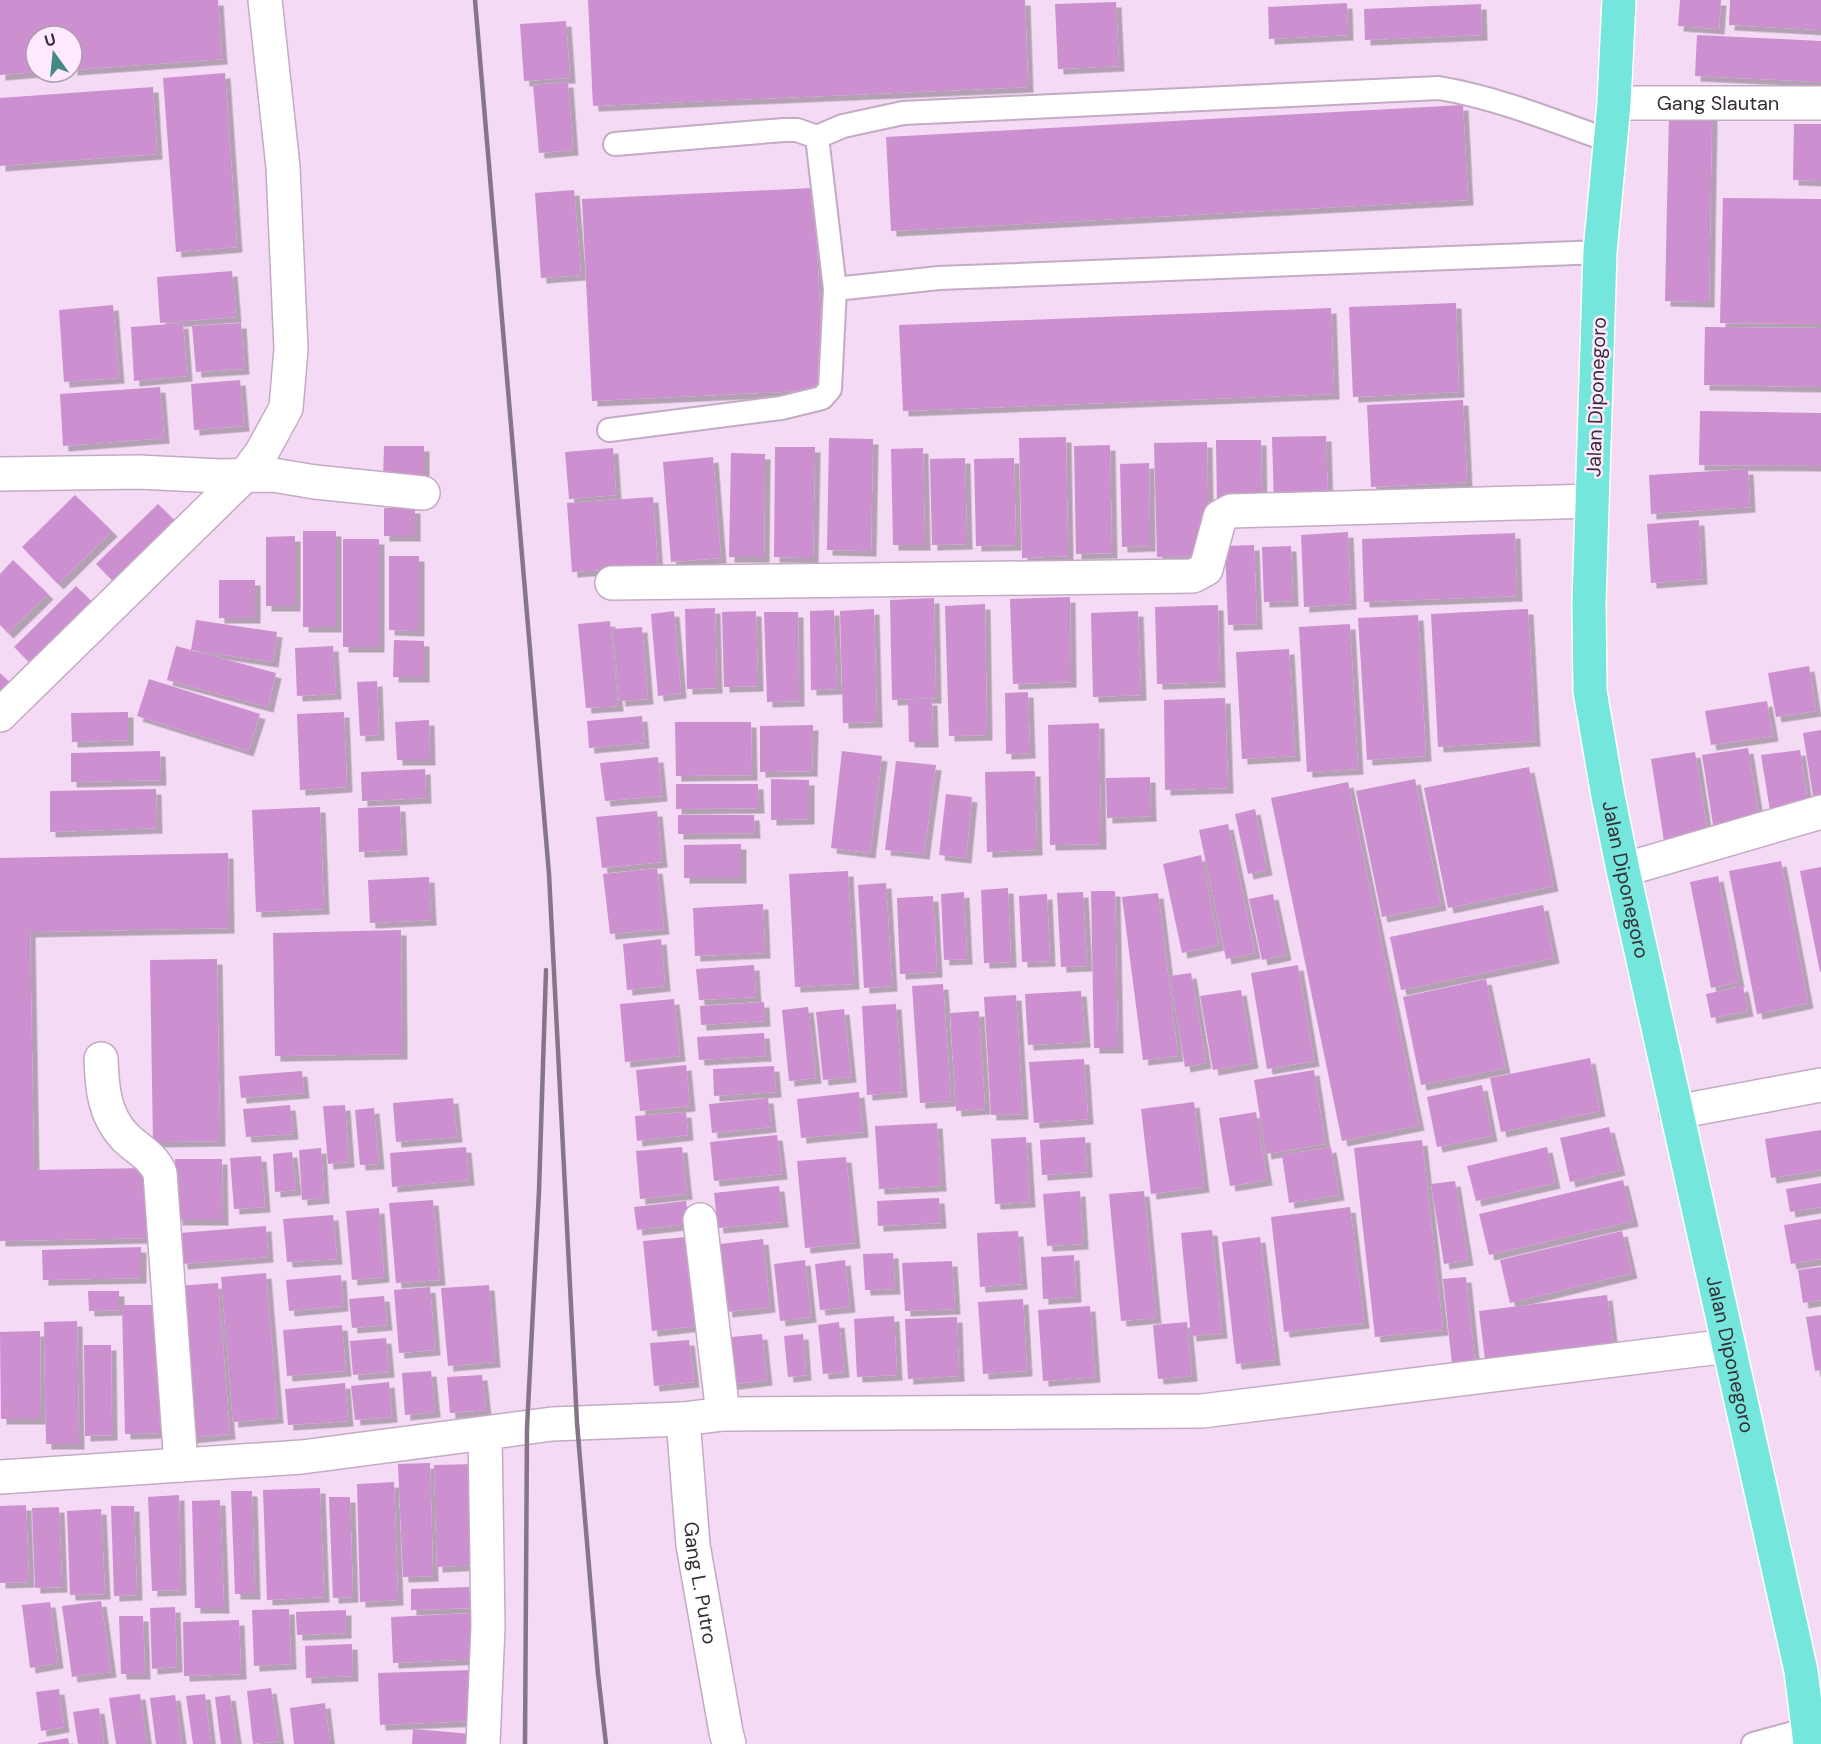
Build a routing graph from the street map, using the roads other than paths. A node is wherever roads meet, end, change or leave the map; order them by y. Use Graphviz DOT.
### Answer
graph roads {
  1 [pos="265,0"];
  2 [pos="1619,0"];
  3 [pos="1614,103"];
  4 [pos="1821,103"];
  5 [pos="818,137"];
  6 [pos="1610,141"];
  7 [pos="615,144"];
  8 [pos="1600,252"];
  9 [pos="835,289"];
  10 [pos="609,430"];
  11 [pos="0,474"];
  12 [pos="259,474"];
  13 [pos="423,493"];
  14 [pos="1592,501"];
  15 [pos="612,583"];
  16 [pos="0,715"];
  17 [pos="1821,812"];
  18 [pos="1623,870"];
  19 [pos="101,1059"];
  20 [pos="1821,1085"];
  21 [pos="1676,1112"];
  22 [pos="700,1220"];
  23 [pos="1728,1346"];
  24 [pos="723,1414"];
  25 [pos="683,1419"];
  26 [pos="485,1434"];
  27 [pos="181,1465"];
  28 [pos="0,1477"];
  29 [pos="1809,1737"];
  30 [pos="483,1744"];
  31 [pos="729,1744"];
  32 [pos="1753,1744"];
  1 -- 12 [label="street"];
  2 -- 3 [label="highway, Jalan Diponegoro"];
  3 -- 4 [label="street, Gang Slautan"];
  3 -- 6 [label="highway, Jalan Diponegoro"];
  5 -- 6 [label="lane"];
  5 -- 7 [label="lane"];
  5 -- 9 [label="lane"];
  6 -- 8 [label="highway, Jalan Diponegoro"];
  8 -- 9 [label="lane"];
  8 -- 14 [label="highway, Jalan Diponegoro"];
  9 -- 10 [label="lane"];
  11 -- 12 [label="street"];
  12 -- 13 [label="street"];
  12 -- 16 [label="street"];
  14 -- 15 [label="street"];
  14 -- 18 [label="highway, Jalan Diponegoro"];
  17 -- 18 [label="street"];
  18 -- 21 [label="highway, Jalan Diponegoro"];
  19 -- 27 [label="street"];
  20 -- 21 [label="street"];
  21 -- 23 [label="highway, Jalan Diponegoro"];
  22 -- 24 [label="street"];
  23 -- 24 [label="street"];
  23 -- 29 [label="highway, Jalan Diponegoro"];
  24 -- 25 [label="street"];
  25 -- 26 [label="street"];
  25 -- 31 [label="street, Gang L. Putro"];
  26 -- 27 [label="street"];
  26 -- 30 [label="street"];
  27 -- 28 [label="street"];
  29 -- 32 [label="lane"];
}
